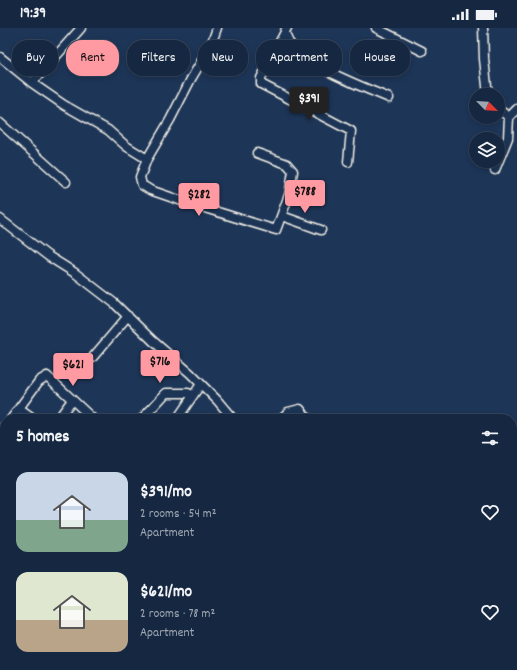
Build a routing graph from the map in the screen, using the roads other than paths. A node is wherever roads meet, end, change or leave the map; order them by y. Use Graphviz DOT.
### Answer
graph roads {
  1 [pos="68,28"];
  2 [pos="81,28"];
  3 [pos="217,28"];
  4 [pos="483,28"];
  5 [pos="379,29"];
  6 [pos="286,30"];
  7 [pos="74,34"];
  8 [pos="422,51"];
  9 [pos="0,57"];
  10 [pos="32,83"];
  11 [pos="487,88"];
  12 [pos="389,98"];
  13 [pos="517,109"];
  14 [pos="505,114"];
  15 [pos="509,117"];
  16 [pos="0,123"];
  17 [pos="257,153"];
  18 [pos="147,159"];
  19 [pos="348,162"];
  20 [pos="495,170"];
  21 [pos="66,182"];
  22 [pos="282,216"];
  23 [pos="0,219"];
  24 [pos="321,230"];
  25 [pos="128,316"];
  26 [pos="93,357"];
  27 [pos="201,384"];
  28 [pos="193,396"];
  29 [pos="72,400"];
  30 [pos="19,409"];
  31 [pos="15,414"];
  32 [pos="26,414"];
  33 [pos="62,414"];
  34 [pos="87,414"];
  35 [pos="147,414"];
  36 [pos="180,414"];
  37 [pos="228,414"];
  38 [pos="286,414"];
  39 [pos="304,414"];
  1 -- 7 [label="street"];
  2 -- 7 [label="street"];
  3 -- 18 [label="street"];
  4 -- 11 [label="street"];
  5 -- 8 [label="street"];
  6 -- 12 [label="street"];
  6 -- 19 [label="street"];
  7 -- 10 [label="street"];
  9 -- 10 [label="street"];
  10 -- 18 [label="street"];
  13 -- 15 [label="street"];
  14 -- 15 [label="street"];
  15 -- 20 [label="street"];
  16 -- 21 [label="street"];
  17 -- 22 [label="street"];
  18 -- 22 [label="street"];
  22 -- 24 [label="street"];
  23 -- 25 [label="street"];
  25 -- 26 [label="street"];
  25 -- 27 [label="street"];
  27 -- 28 [label="street"];
  27 -- 37 [label="street"];
  28 -- 35 [label="street"];
  28 -- 36 [label="street"];
  29 -- 30 [label="street"];
  29 -- 33 [label="street"];
  29 -- 34 [label="street"];
  30 -- 31 [label="street"];
  30 -- 32 [label="street"];
  38 -- 39 [label="street"];
}
